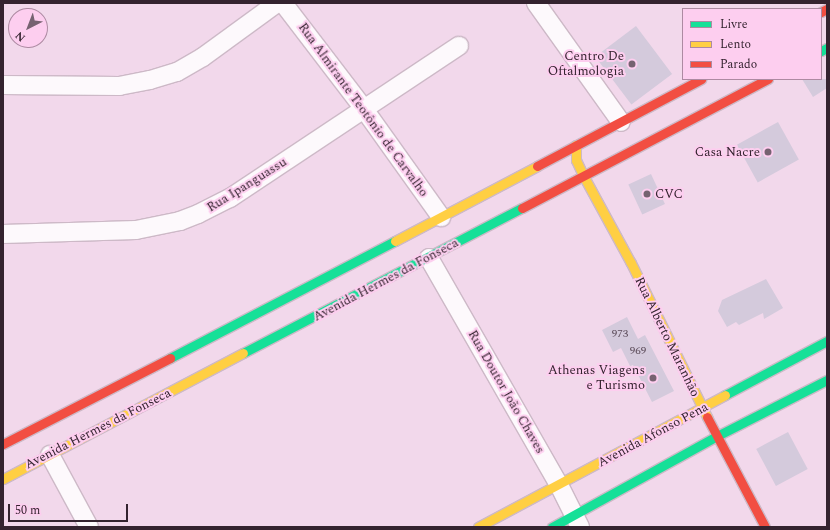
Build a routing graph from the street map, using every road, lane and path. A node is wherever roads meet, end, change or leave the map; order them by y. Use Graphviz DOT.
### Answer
graph roads {
  1 [pos="277,3"];
  2 [pos="283,3"];
  3 [pos="536,3"];
  4 [pos="460,46"];
  5 [pos="699,80"];
  6 [pos="766,80"];
  7 [pos="3,85"];
  8 [pos="364,109"];
  9 [pos="621,122"];
  10 [pos="576,145"];
  11 [pos="583,175"];
  12 [pos="441,217"];
  13 [pos="3,234"];
  14 [pos="429,258"];
  15 [pos="827,341"];
  16 [pos="827,380"];
  17 [pos="703,410"];
  18 [pos="718,436"];
  19 [pos="3,444"];
  20 [pos="50,455"];
  21 [pos="3,479"];
  22 [pos="558,484"];
  23 [pos="577,521"];
  24 [pos="89,527"];
  25 [pos="478,527"];
  26 [pos="552,527"];
  27 [pos="765,527"];
  1 -- 7 [label="street"];
  2 -- 8 [label="street, Rua Almirante Teotônio de Carvalho"];
  3 -- 9 [label="street"];
  4 -- 8 [label="street, Rua Ipanguassu"];
  5 -- 9 [label="main road"];
  6 -- 11 [label="main road, Avenida Hermes da Fonseca"];
  8 -- 12 [label="street, Rua Almirante Teotônio de Carvalho"];
  8 -- 13 [label="street, Rua Ipanguassu"];
  9 -- 10 [label="main road"];
  10 -- 11 [label="main road, Rua Alberto Maranhão"];
  10 -- 12 [label="main road"];
  11 -- 14 [label="main road, Avenida Hermes da Fonseca"];
  11 -- 17 [label="main road, Rua Alberto Maranhão"];
  12 -- 19 [label="main road"];
  14 -- 20 [label="main road, Avenida Hermes da Fonseca"];
  14 -- 22 [label="street, Rua Doutor João Chaves"];
  15 -- 17 [label="main road, Avenida Afonso Pena"];
  16 -- 18 [label="main road"];
  17 -- 18 [label="main road, Rua Alberto Maranhão"];
  17 -- 22 [label="main road, Avenida Afonso Pena"];
  18 -- 23 [label="main road"];
  18 -- 27 [label="main road, Rua Alberto Maranhão"];
  20 -- 21 [label="main road, Avenida Hermes da Fonseca"];
  20 -- 24 [label="street"];
  22 -- 23 [label="street, Rua Doutor João Chaves"];
  22 -- 25 [label="main road, Avenida Afonso Pena"];
  23 -- 26 [label="main road"];
}
